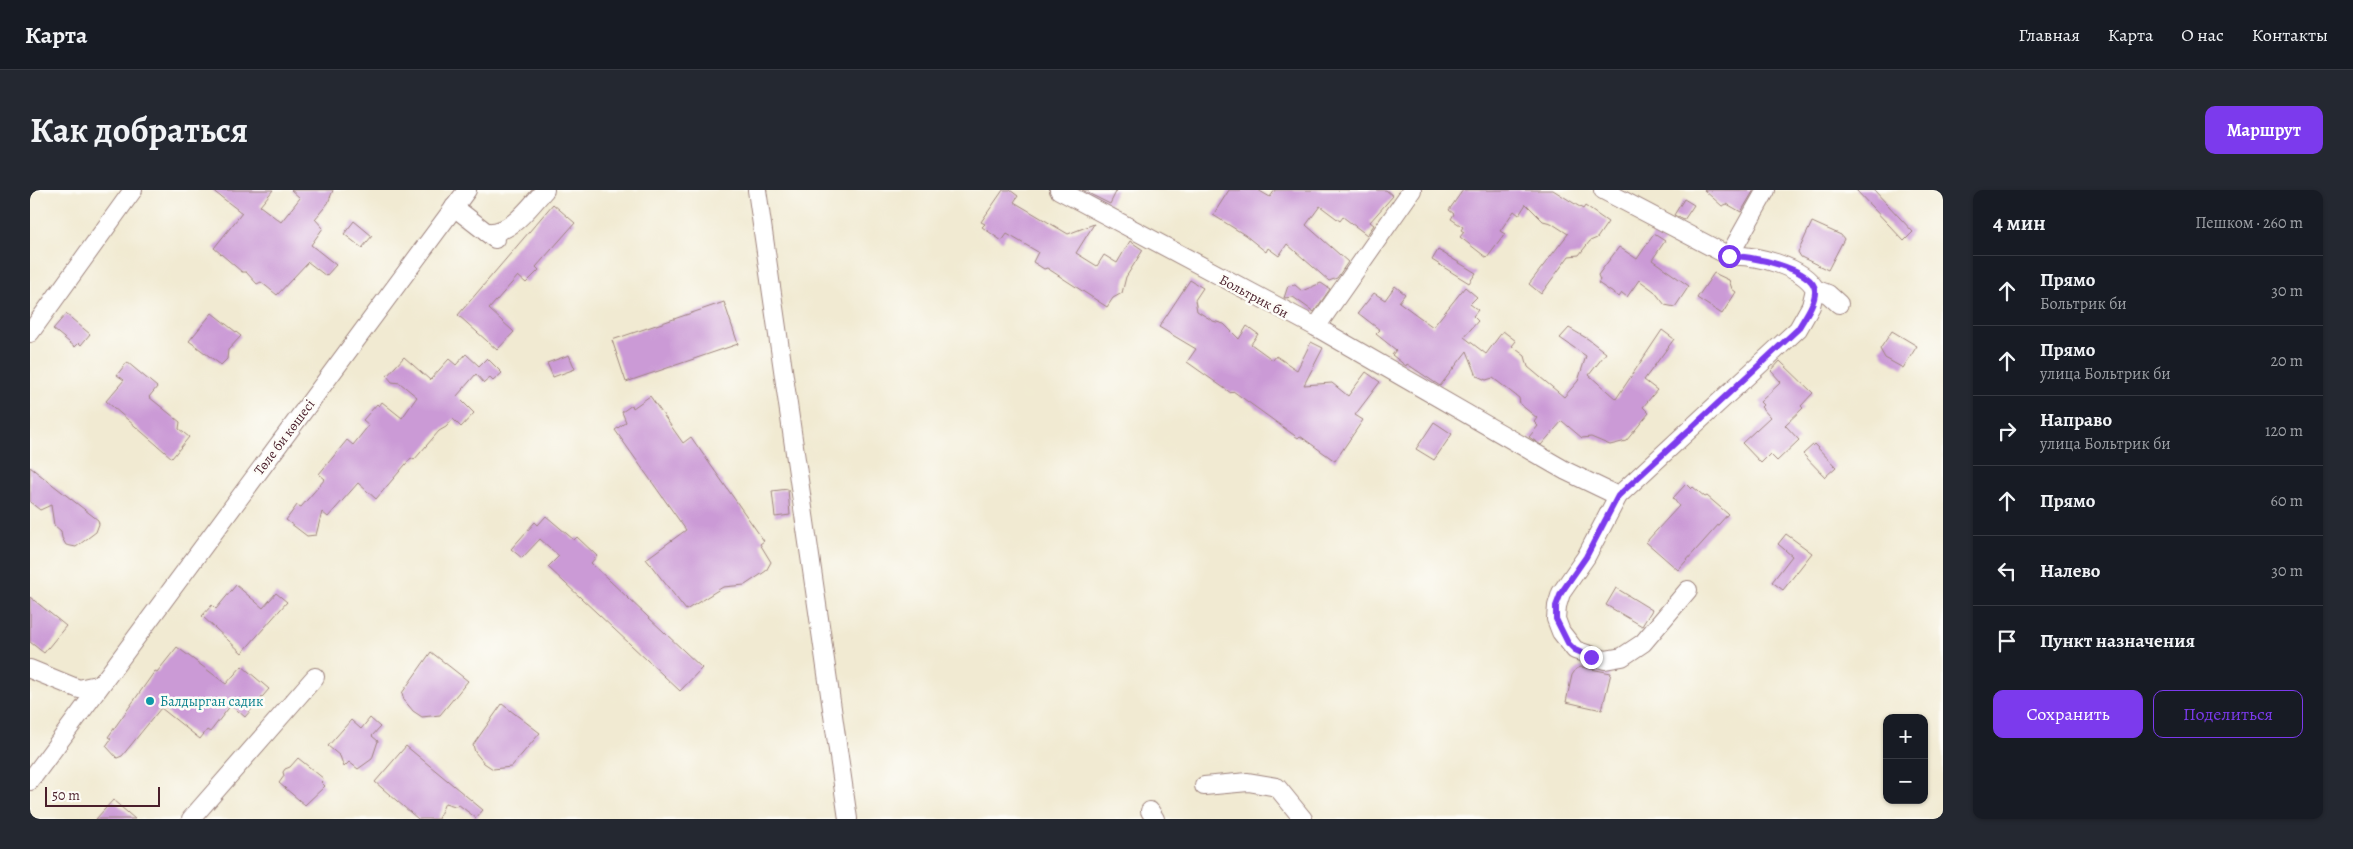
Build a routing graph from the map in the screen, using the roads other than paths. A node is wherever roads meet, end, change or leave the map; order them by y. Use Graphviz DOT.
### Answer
graph roads {
  1 [pos="133,190"];
  2 [pos="467,190"];
  3 [pos="545,190"];
  4 [pos="757,190"];
  5 [pos="1059,190"];
  6 [pos="1412,190"];
  7 [pos="1602,190"];
  8 [pos="1766,190"];
  9 [pos="454,207"];
  10 [pos="1729,256"];
  11 [pos="1815,289"];
  12 [pos="1839,304"];
  13 [pos="1316,327"];
  14 [pos="30,333"];
  15 [pos="1618,496"];
  16 [pos="1688,590"];
  17 [pos="30,669"];
  18 [pos="315,677"];
  19 [pos="101,684"];
  20 [pos="30,781"];
  21 [pos="1204,786"];
  22 [pos="191,819"];
  23 [pos="848,819"];
  24 [pos="1303,819"];
  1 -- 14 [label="street"];
  2 -- 9 [label="street, Төле би көшесі"];
  3 -- 9 [label="street"];
  4 -- 23 [label="street"];
  5 -- 13 [label="street, Больтрик би"];
  6 -- 13 [label="street"];
  7 -- 10 [label="street"];
  8 -- 10 [label="street"];
  9 -- 19 [label="street, Төле би көшесі"];
  10 -- 11 [label="street"];
  11 -- 12 [label="street"];
  11 -- 15 [label="street"];
  13 -- 15 [label="street, Больтрик би"];
  15 -- 16 [label="street"];
  17 -- 19 [label="street"];
  18 -- 22 [label="street"];
  19 -- 20 [label="street, Төле би көшесі"];
  21 -- 24 [label="street"];
}
